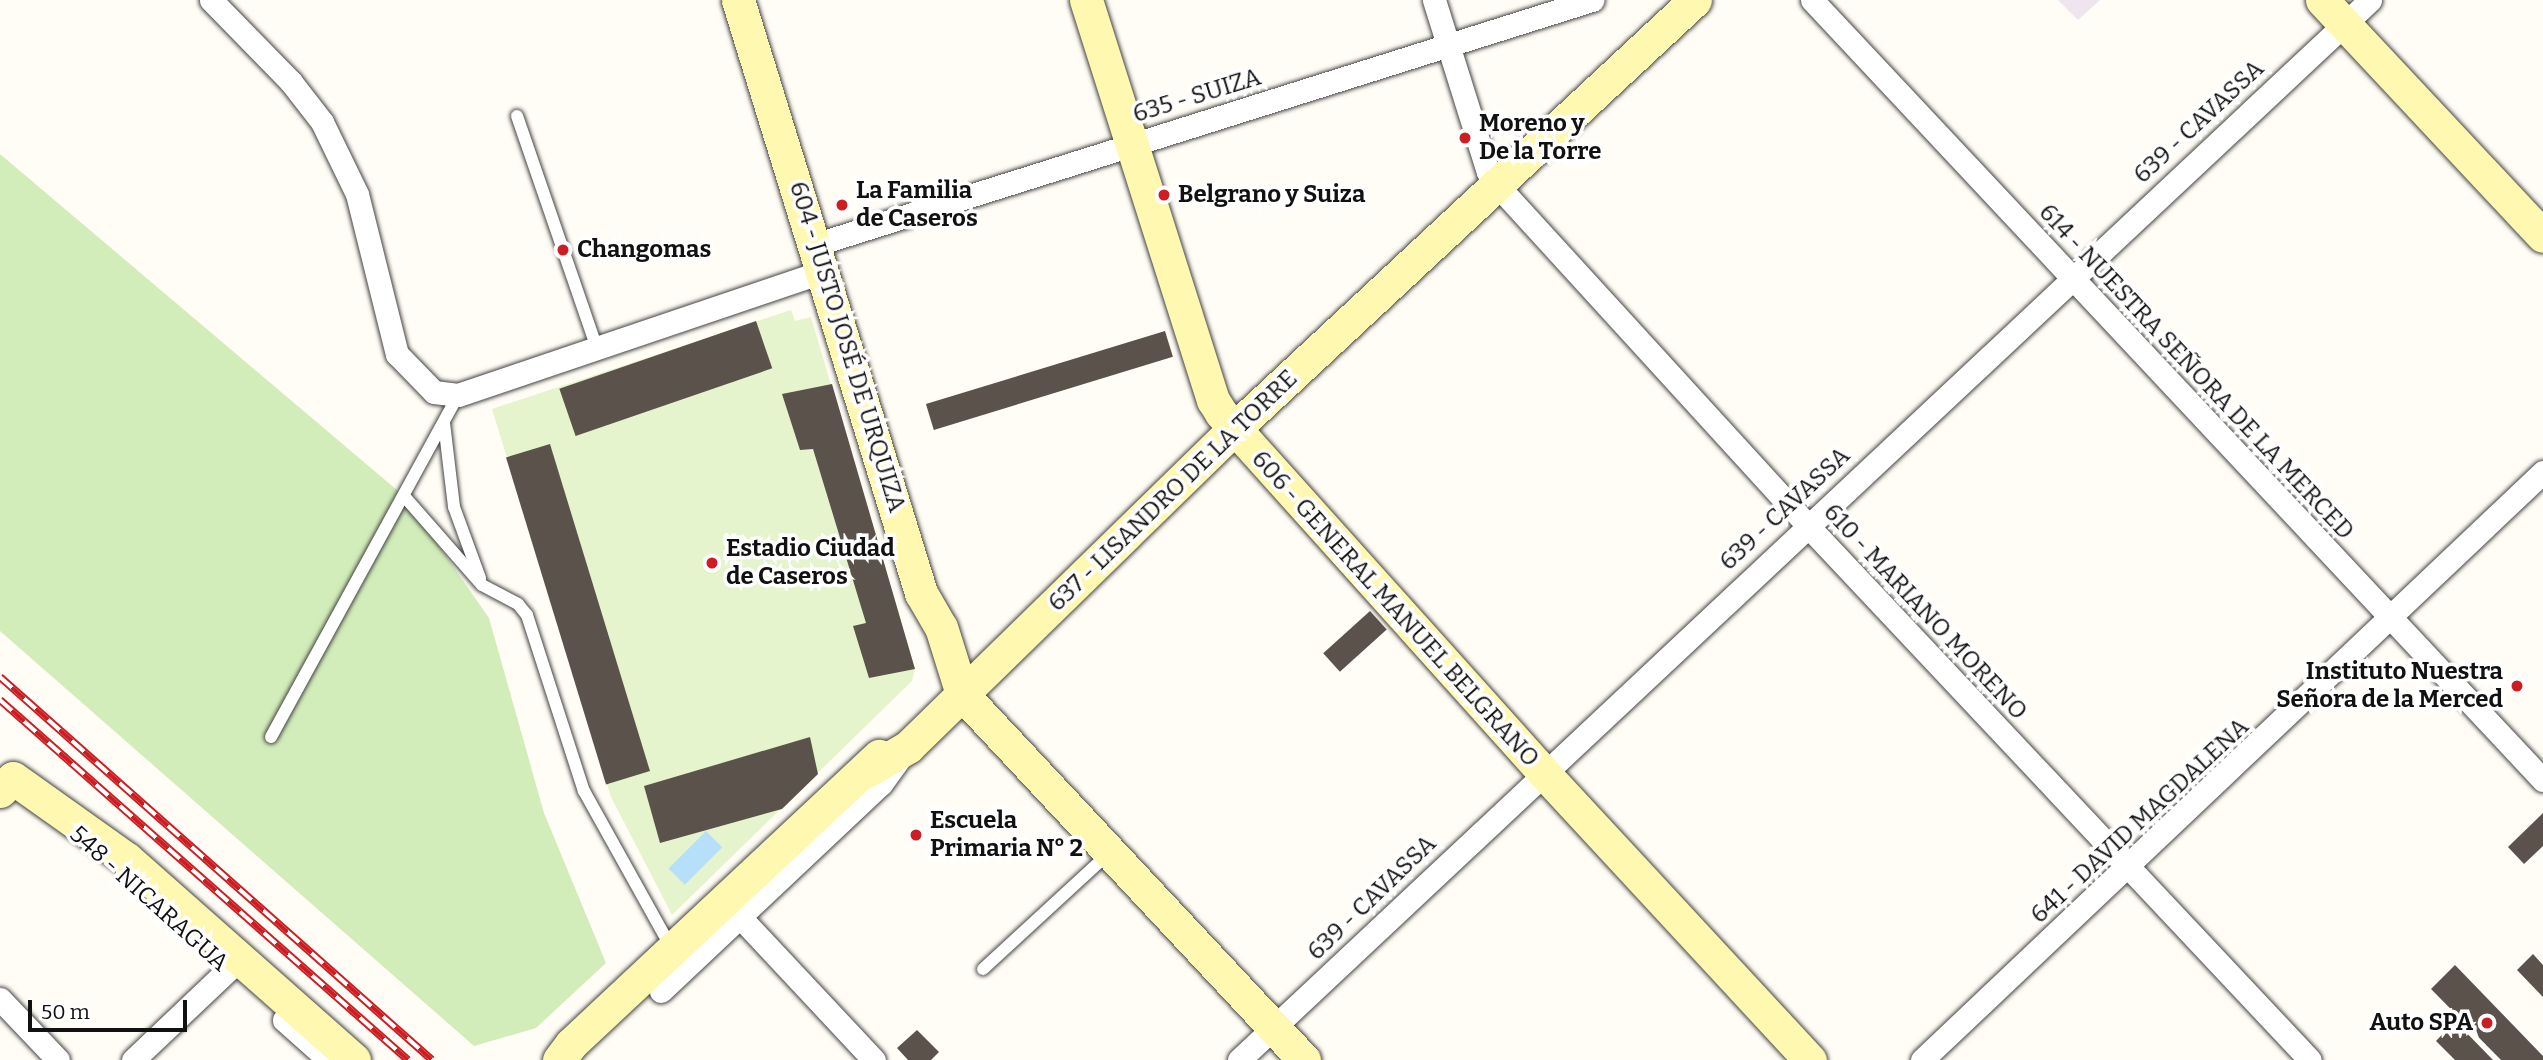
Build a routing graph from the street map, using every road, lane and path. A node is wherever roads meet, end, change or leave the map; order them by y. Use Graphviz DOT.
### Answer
graph roads {
  1 [pos="211,0"];
  2 [pos="738,0"];
  3 [pos="1086,0"];
  4 [pos="1434,0"];
  5 [pos="1592,0"];
  6 [pos="1695,0"];
  7 [pos="1812,0"];
  8 [pos="2322,0"];
  9 [pos="2370,0"];
  10 [pos="2344,24"];
  11 [pos="1448,45"];
  12 [pos="517,116"];
  13 [pos="1131,143"];
  14 [pos="1497,185"];
  15 [pos="2543,236"];
  16 [pos="821,258"];
  17 [pos="2070,277"];
  18 [pos="596,346"];
  19 [pos="458,395"];
  20 [pos="444,422"];
  21 [pos="1233,430"];
  22 [pos="2543,472"];
  23 [pos="404,496"];
  24 [pos="1807,525"];
  25 [pos="482,585"];
  26 [pos="921,593"];
  27 [pos="2392,618"];
  28 [pos="962,694"];
  29 [pos="271,737"];
  30 [pos="903,741"];
  31 [pos="1543,772"];
  32 [pos="2543,780"];
  33 [pos="10,781"];
  34 [pos="1110,852"];
  35 [pos="2130,867"];
  36 [pos="740,917"];
  37 [pos="664,935"];
  38 [pos="633,964"];
  39 [pos="983,969"];
  40 [pos="228,970"];
  41 [pos="661,991"];
  42 [pos="0,999"];
  43 [pos="1274,1028"];
  44 [pos="565,1052"];
  45 [pos="58,1060"];
  46 [pos="133,1060"];
  47 [pos="328,1060"];
  48 [pos="355,1060"];
  49 [pos="541,1060"];
  50 [pos="874,1060"];
  51 [pos="1239,1060"];
  52 [pos="1304,1060"];
  53 [pos="1810,1060"];
  54 [pos="1922,1060"];
  55 [pos="2310,1060"];
  1 -- 19 [label="street"];
  2 -- 16 [label="street, 604 - JUSTO JOSÉ DE URQUIZA"];
  3 -- 13 [label="street, 606 - GENERAL MANUEL BELGRANO"];
  4 -- 11 [label="street, 610 - MARIANO MORENO"];
  5 -- 11 [label="street, 635 - SUIZA"];
  6 -- 14 [label="street, 637 - LISANDRO DE LA TORRE"];
  7 -- 17 [label="street, 614 - NUESTRA SEÑORA DE LA MERCED"];
  8 -- 10 [label="street"];
  9 -- 10 [label="street, 639 - CAVASSA"];
  10 -- 15 [label="street"];
  10 -- 17 [label="street, 639 - CAVASSA"];
  11 -- 13 [label="street, 635 - SUIZA"];
  11 -- 14 [label="street, 610 - MARIANO MORENO"];
  12 -- 18 [label="lane"];
  13 -- 16 [label="street, 635 - SUIZA"];
  13 -- 21 [label="street, 606 - GENERAL MANUEL BELGRANO"];
  14 -- 21 [label="street, 637 - LISANDRO DE LA TORRE"];
  14 -- 24 [label="street, 610 - MARIANO MORENO"];
  16 -- 18 [label="street, 635 - SUIZA"];
  16 -- 26 [label="street, 604 - JUSTO JOSÉ DE URQUIZA"];
  17 -- 24 [label="street, 639 - CAVASSA"];
  17 -- 27 [label="street, 614 - NUESTRA SEÑORA DE LA MERCED"];
  18 -- 19 [label="street, 635 - SUIZA"];
  19 -- 20 [label="lane"];
  20 -- 23 [label="lane"];
  20 -- 25 [label="lane"];
  21 -- 28 [label="street, 637 - LISANDRO DE LA TORRE"];
  21 -- 31 [label="street, 606 - GENERAL MANUEL BELGRANO"];
  22 -- 27 [label="street, 641 - DAVID MAGDALENA"];
  23 -- 25 [label="lane"];
  23 -- 29 [label="lane"];
  24 -- 31 [label="street, 639 - CAVASSA"];
  24 -- 35 [label="street, 610 - MARIANO MORENO"];
  25 -- 37 [label="lane"];
  26 -- 28 [label="street, 604 - JUSTO JOSÉ DE URQUIZA"];
  26 -- 30 [label="street"];
  27 -- 32 [label="street, 614 - NUESTRA SEÑORA DE LA MERCED"];
  27 -- 35 [label="street, 641 - DAVID MAGDALENA"];
  28 -- 30 [label="street, 637 - LISANDRO DE LA TORRE"];
  28 -- 34 [label="street, 604 - JUSTO JOSÉ DE URQUIZA"];
  30 -- 36 [label="street, 637 - LISANDRO DE LA TORRE"];
  30 -- 37 [label="street, 637 - LISANDRO DE LA TORRE"];
  30 -- 44 [label="street"];
  31 -- 43 [label="street, 639 - CAVASSA"];
  31 -- 53 [label="street, 606 - GENERAL MANUEL BELGRANO"];
  33 -- 40 [label="street, 548 - NICARAGUA"];
  33 -- 48 [label="street"];
  34 -- 39 [label="lane"];
  34 -- 43 [label="street, 604 - JUSTO JOSÉ DE URQUIZA"];
  35 -- 54 [label="street, 641 - DAVID MAGDALENA"];
  35 -- 55 [label="street, 610 - MARIANO MORENO"];
  36 -- 41 [label="street, 637 - LISANDRO DE LA TORRE"];
  36 -- 50 [label="street"];
  37 -- 38 [label="street, 637 - LISANDRO DE LA TORRE"];
  40 -- 46 [label="street"];
  40 -- 47 [label="street, 548 - NICARAGUA"];
  42 -- 45 [label="street"];
  43 -- 51 [label="street, 639 - CAVASSA"];
  43 -- 52 [label="street, 604 - JUSTO JOSÉ DE URQUIZA"];
  44 -- 49 [label="street"];
}
